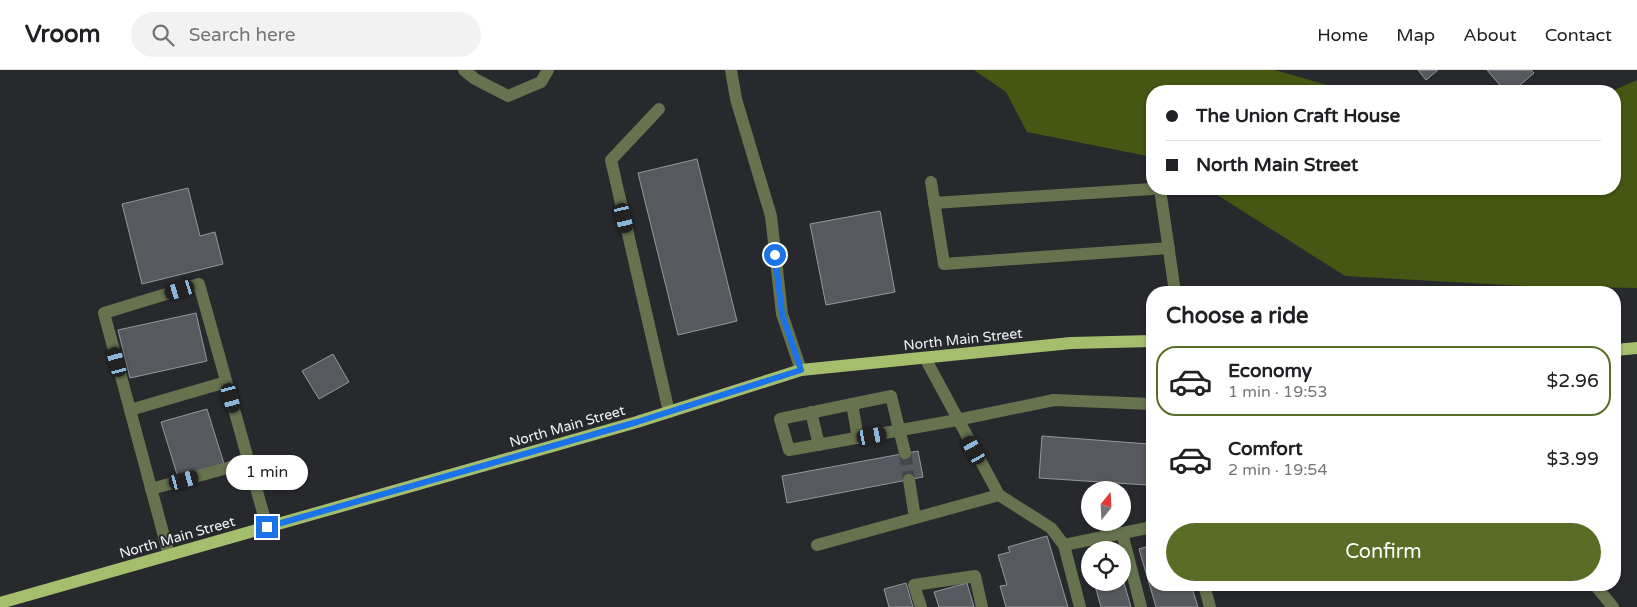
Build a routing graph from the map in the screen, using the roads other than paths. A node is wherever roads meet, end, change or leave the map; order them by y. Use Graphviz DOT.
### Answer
graph roads {
  1 [pos="464,70"];
  2 [pos="548,70"];
  3 [pos="731,70"];
  4 [pos="659,109"];
  5 [pos="930,182"];
  6 [pos="1146,189"];
  7 [pos="1161,195"];
  8 [pos="934,203"];
  9 [pos="1169,248"];
  10 [pos="1174,286"];
  11 [pos="1146,341"];
  12 [pos="1637,348"];
  13 [pos="1621,349"];
  14 [pos="925,358"];
  15 [pos="801,370"];
  16 [pos="226,382"];
  17 [pos="852,404"];
  18 [pos="1146,404"];
  19 [pos="130,410"];
  20 [pos="669,412"];
  21 [pos="811,412"];
  22 [pos="957,420"];
  23 [pos="901,430"];
  24 [pos="858,438"];
  25 [pos="820,445"];
  26 [pos="905,453"];
  27 [pos="249,462"];
  28 [pos="909,480"];
  29 [pos="151,489"];
  30 [pos="999,495"];
  31 [pos="915,518"];
  32 [pos="267,527"];
  33 [pos="1146,528"];
  34 [pos="1122,533"];
  35 [pos="817,545"];
  36 [pos="1064,545"];
  37 [pos="169,555"];
  38 [pos="1206,591"];
  39 [pos="1600,591"];
  40 [pos="0,603"];
  41 [pos="921,607"];
  42 [pos="982,607"];
  43 [pos="1080,607"];
  44 [pos="1141,607"];
  45 [pos="1210,607"];
  46 [pos="1612,607"];
  1 -- 2 [label="lane"];
  3 -- 15 [label="lane"];
  4 -- 20 [label="lane"];
  5 -- 8 [label="lane"];
  6 -- 8 [label="lane"];
  7 -- 9 [label="lane"];
  8 -- 9 [label="lane"];
  9 -- 10 [label="lane"];
  11 -- 14 [label="main road, North Main Street"];
  12 -- 13 [label="main road"];
  14 -- 15 [label="main road, North Main Street"];
  14 -- 22 [label="lane"];
  15 -- 20 [label="main road, North Main Street"];
  16 -- 19 [label="lane"];
  16 -- 19 [label="lane"];
  16 -- 27 [label="lane"];
  17 -- 21 [label="lane"];
  17 -- 23 [label="lane"];
  17 -- 24 [label="lane"];
  18 -- 22 [label="lane"];
  19 -- 29 [label="lane"];
  20 -- 32 [label="main road, North Main Street"];
  21 -- 25 [label="lane"];
  21 -- 25 [label="lane"];
  22 -- 23 [label="lane"];
  22 -- 30 [label="lane"];
  23 -- 24 [label="lane"];
  23 -- 26 [label="lane"];
  24 -- 25 [label="lane"];
  27 -- 29 [label="lane"];
  27 -- 32 [label="lane"];
  28 -- 31 [label="lane"];
  29 -- 37 [label="lane"];
  30 -- 31 [label="lane"];
  30 -- 36 [label="lane"];
  31 -- 35 [label="lane"];
  32 -- 37 [label="main road, North Main Street"];
  33 -- 34 [label="lane"];
  34 -- 36 [label="lane"];
  34 -- 44 [label="lane"];
  36 -- 43 [label="lane"];
  37 -- 40 [label="main road, North Main Street"];
  38 -- 45 [label="lane"];
  39 -- 46 [label="lane"];
  41 -- 42 [label="lane"];
}
